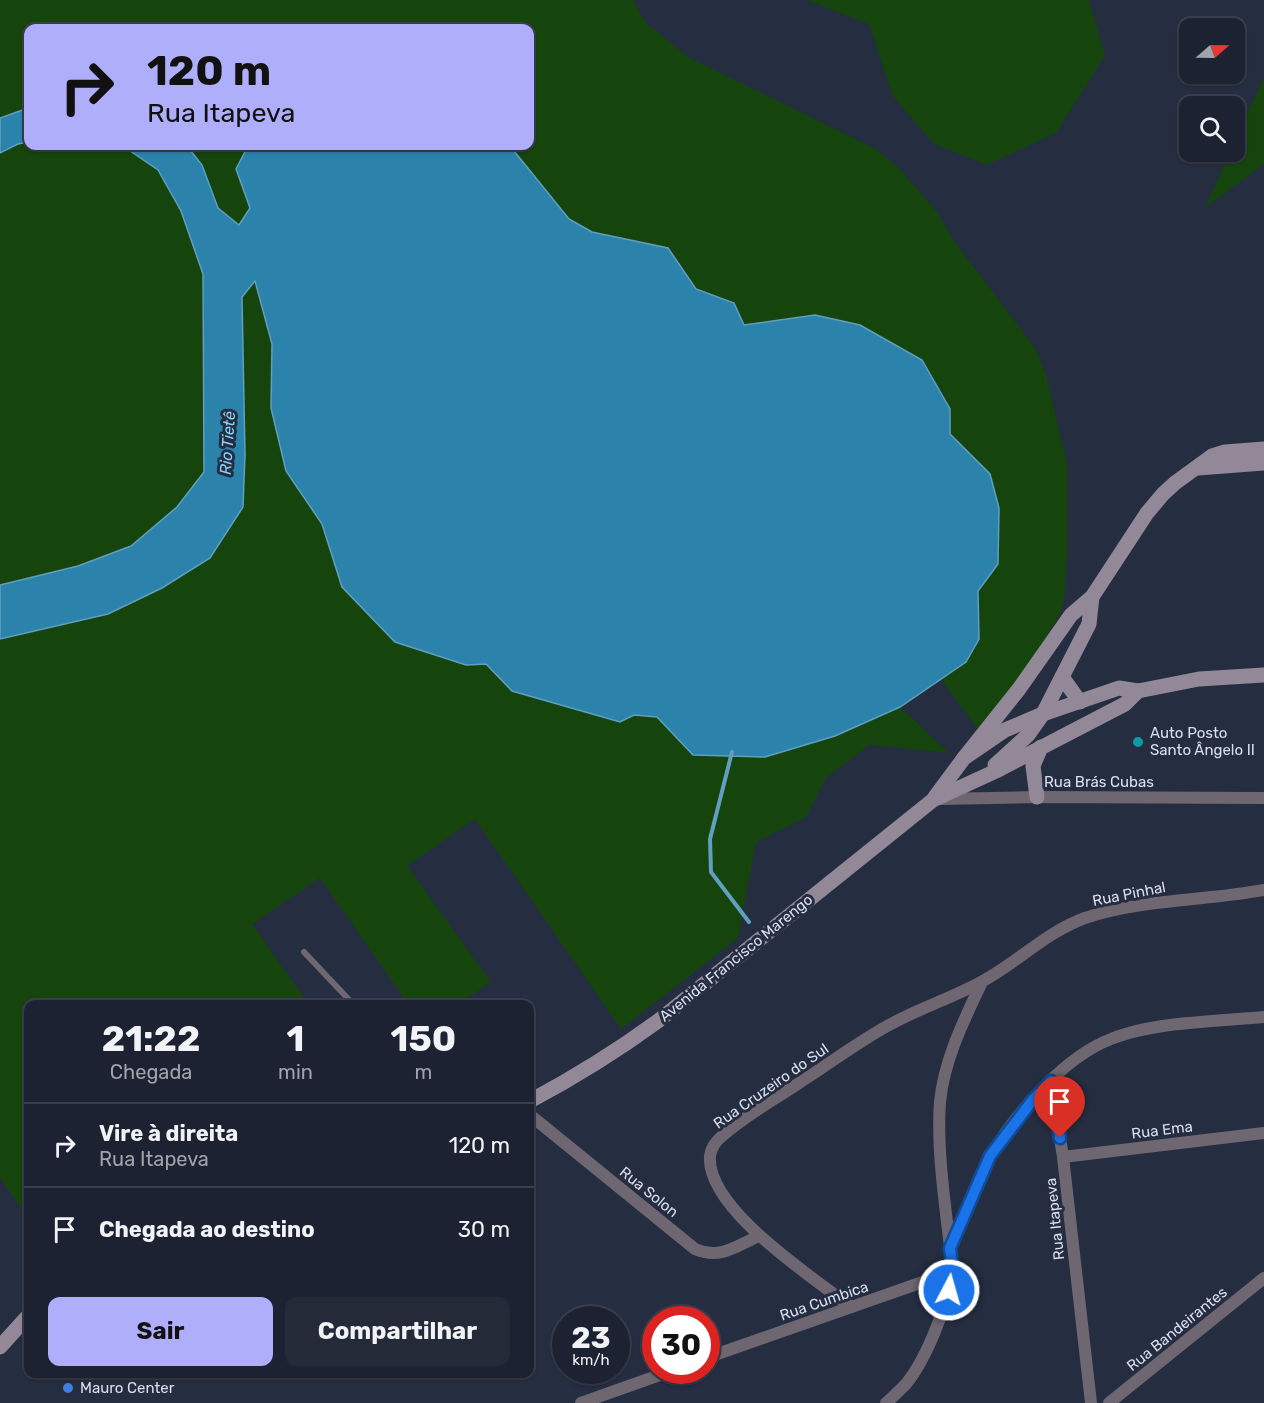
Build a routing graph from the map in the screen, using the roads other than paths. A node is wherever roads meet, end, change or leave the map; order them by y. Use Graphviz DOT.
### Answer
graph roads {
  1 [pos="1264,449"];
  2 [pos="1264,463"];
  3 [pos="1195,468"];
  4 [pos="1092,597"];
  5 [pos="1264,675"];
  6 [pos="1062,677"];
  7 [pos="1138,691"];
  8 [pos="1080,702"];
  9 [pos="1043,714"];
  10 [pos="1041,747"];
  11 [pos="964,758"];
  12 [pos="975,781"];
  13 [pos="1037,796"];
  14 [pos="1264,798"];
  15 [pos="933,800"];
  16 [pos="1264,890"];
  17 [pos="304,952"];
  18 [pos="982,982"];
  19 [pos="349,1000"];
  20 [pos="1264,1017"];
  21 [pos="1051,1081"];
  22 [pos="534,1099"];
  23 [pos="534,1118"];
  24 [pos="1264,1133"];
  25 [pos="1063,1157"];
  26 [pos="759,1236"];
  27 [pos="949,1249"];
  28 [pos="951,1272"];
  29 [pos="1264,1278"];
  30 [pos="851,1308"];
  31 [pos="24,1320"];
  32 [pos="0,1347"];
  33 [pos="720,1354"];
  34 [pos="642,1381"];
  35 [pos="580,1403"];
  36 [pos="886,1403"];
  37 [pos="1091,1403"];
  38 [pos="1109,1403"];
  1 -- 3 [label="main road"];
  2 -- 3 [label="main road"];
  3 -- 4 [label="main road"];
  4 -- 6 [label="main road"];
  4 -- 11 [label="main road"];
  5 -- 7 [label="main road, Avenida Francisco Marengo"];
  6 -- 8 [label="main road"];
  6 -- 9 [label="main road"];
  7 -- 8 [label="main road, Avenida Francisco Marengo"];
  7 -- 10 [label="main road, Avenida Francisco Marengo"];
  8 -- 9 [label="main road, Avenida Francisco Marengo"];
  9 -- 11 [label="main road, Avenida Francisco Marengo"];
  9 -- 12 [label="main road"];
  10 -- 12 [label="main road, Avenida Francisco Marengo"];
  10 -- 13 [label="main road"];
  11 -- 15 [label="main road, Avenida Francisco Marengo"];
  12 -- 15 [label="main road, Avenida Francisco Marengo"];
  13 -- 14 [label="street, Rua Brás Cubas"];
  13 -- 15 [label="street, Rua Brás Cubas"];
  15 -- 22 [label="main road, Avenida Francisco Marengo"];
  16 -- 18 [label="street, Rua Pinhal"];
  17 -- 19 [label="lane"];
  18 -- 26 [label="street, Rua Cruzeiro do Sul"];
  18 -- 27 [label="street"];
  20 -- 21 [label="street"];
  21 -- 25 [label="street, Rua Itapeva"];
  21 -- 27 [label="street"];
  23 -- 26 [label="street, Rua Solon"];
  24 -- 25 [label="street, Rua Ema"];
  25 -- 37 [label="street, Rua Itapeva"];
  26 -- 30 [label="street, Rua Cruzeiro do Sul"];
  27 -- 28 [label="street"];
  28 -- 30 [label="street, Rua Cumbica"];
  28 -- 36 [label="street"];
  29 -- 38 [label="street, Rua Bandeirantes"];
  30 -- 33 [label="street, Rua Cumbica"];
  31 -- 32 [label="main road"];
  34 -- 35 [label="street"];
}
